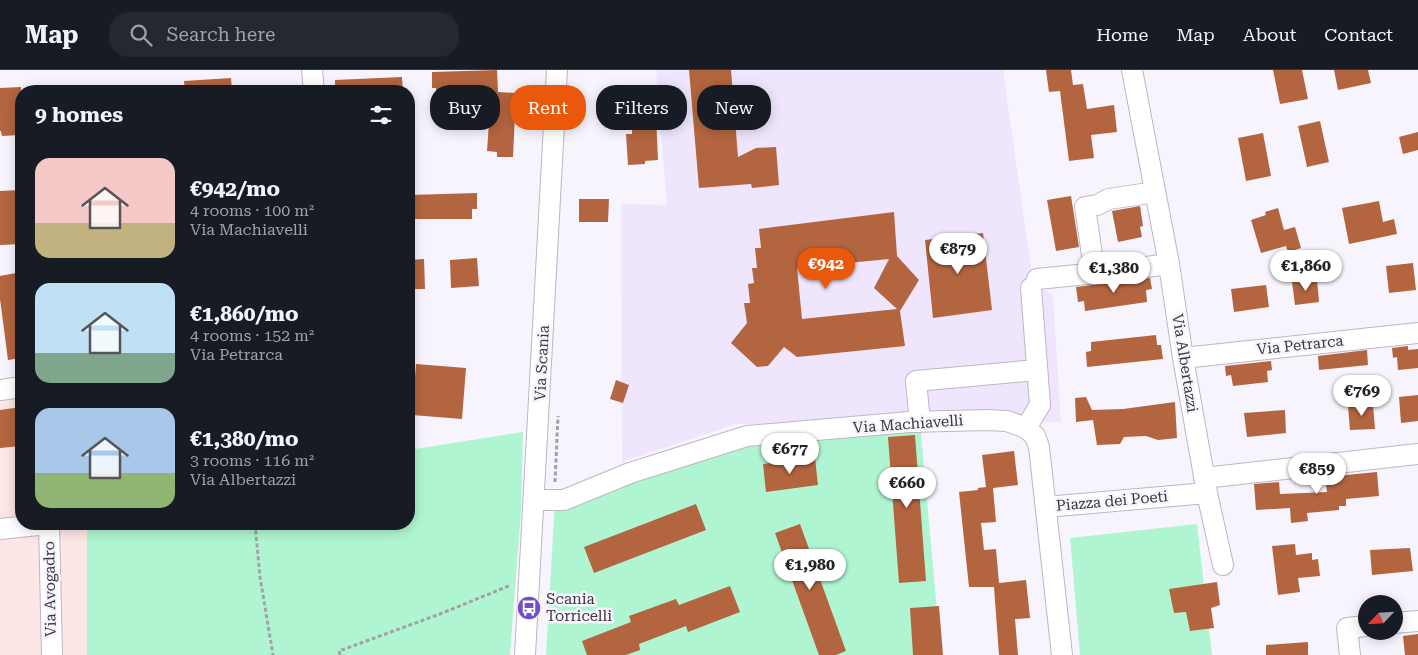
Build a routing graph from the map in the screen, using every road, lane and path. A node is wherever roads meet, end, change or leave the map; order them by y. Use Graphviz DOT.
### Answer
graph roads {
  1 [pos="312,70"];
  2 [pos="558,70"];
  3 [pos="1124,70"];
  4 [pos="1132,70"];
  5 [pos="313,85"];
  6 [pos="1138,102"];
  7 [pos="1155,192"];
  8 [pos="1092,255"];
  9 [pos="1169,264"];
  10 [pos="1418,332"];
  11 [pos="1183,358"];
  12 [pos="1037,370"];
  13 [pos="15,388"];
  14 [pos="0,390"];
  15 [pos="920,422"];
  16 [pos="1026,428"];
  17 [pos="1418,454"];
  18 [pos="1205,485"];
  19 [pos="534,500"];
  20 [pos="1046,507"];
  21 [pos="15,527"];
  22 [pos="0,529"];
  23 [pos="48,530"];
  24 [pos="256,530"];
  25 [pos="1223,565"];
  26 [pos="530,577"];
  27 [pos="1418,621"];
  28 [pos="1403,622"];
  29 [pos="1358,627"];
  30 [pos="52,655"];
  31 [pos="273,655"];
  32 [pos="340,655"];
  33 [pos="525,655"];
  34 [pos="1062,655"];
  35 [pos="1350,655"];
  1 -- 5 [label="street"];
  2 -- 19 [label="street, Via Scania"];
  3 -- 6 [label="street, Via Albertazzi"];
  4 -- 6 [label="street, Via Albertazzi"];
  6 -- 7 [label="street, Via Albertazzi"];
  7 -- 8 [label="street"];
  7 -- 9 [label="street, Via Albertazzi"];
  9 -- 11 [label="street, Via Albertazzi"];
  9 -- 12 [label="street"];
  10 -- 11 [label="street, Via Petrarca"];
  11 -- 18 [label="street, Via Albertazzi"];
  12 -- 15 [label="street"];
  12 -- 16 [label="street"];
  13 -- 14 [label="street"];
  15 -- 16 [label="street, Via Machiavelli"];
  15 -- 19 [label="street, Via Machiavelli"];
  16 -- 20 [label="street"];
  17 -- 18 [label="street, Piazza dei Poeti"];
  18 -- 20 [label="street, Piazza dei Poeti"];
  18 -- 25 [label="street, Via Albertazzi"];
  19 -- 26 [label="street, Via Scania"];
  20 -- 34 [label="street, Piazza dei Poeti"];
  21 -- 22 [label="street, Via Avogadro"];
  23 -- 30 [label="street, Via Avogadro"];
  24 -- 31 [label="path"];
  26 -- 32 [label="path"];
  26 -- 33 [label="street, Via Scania"];
  27 -- 28 [label="street"];
  29 -- 35 [label="street"];
}
